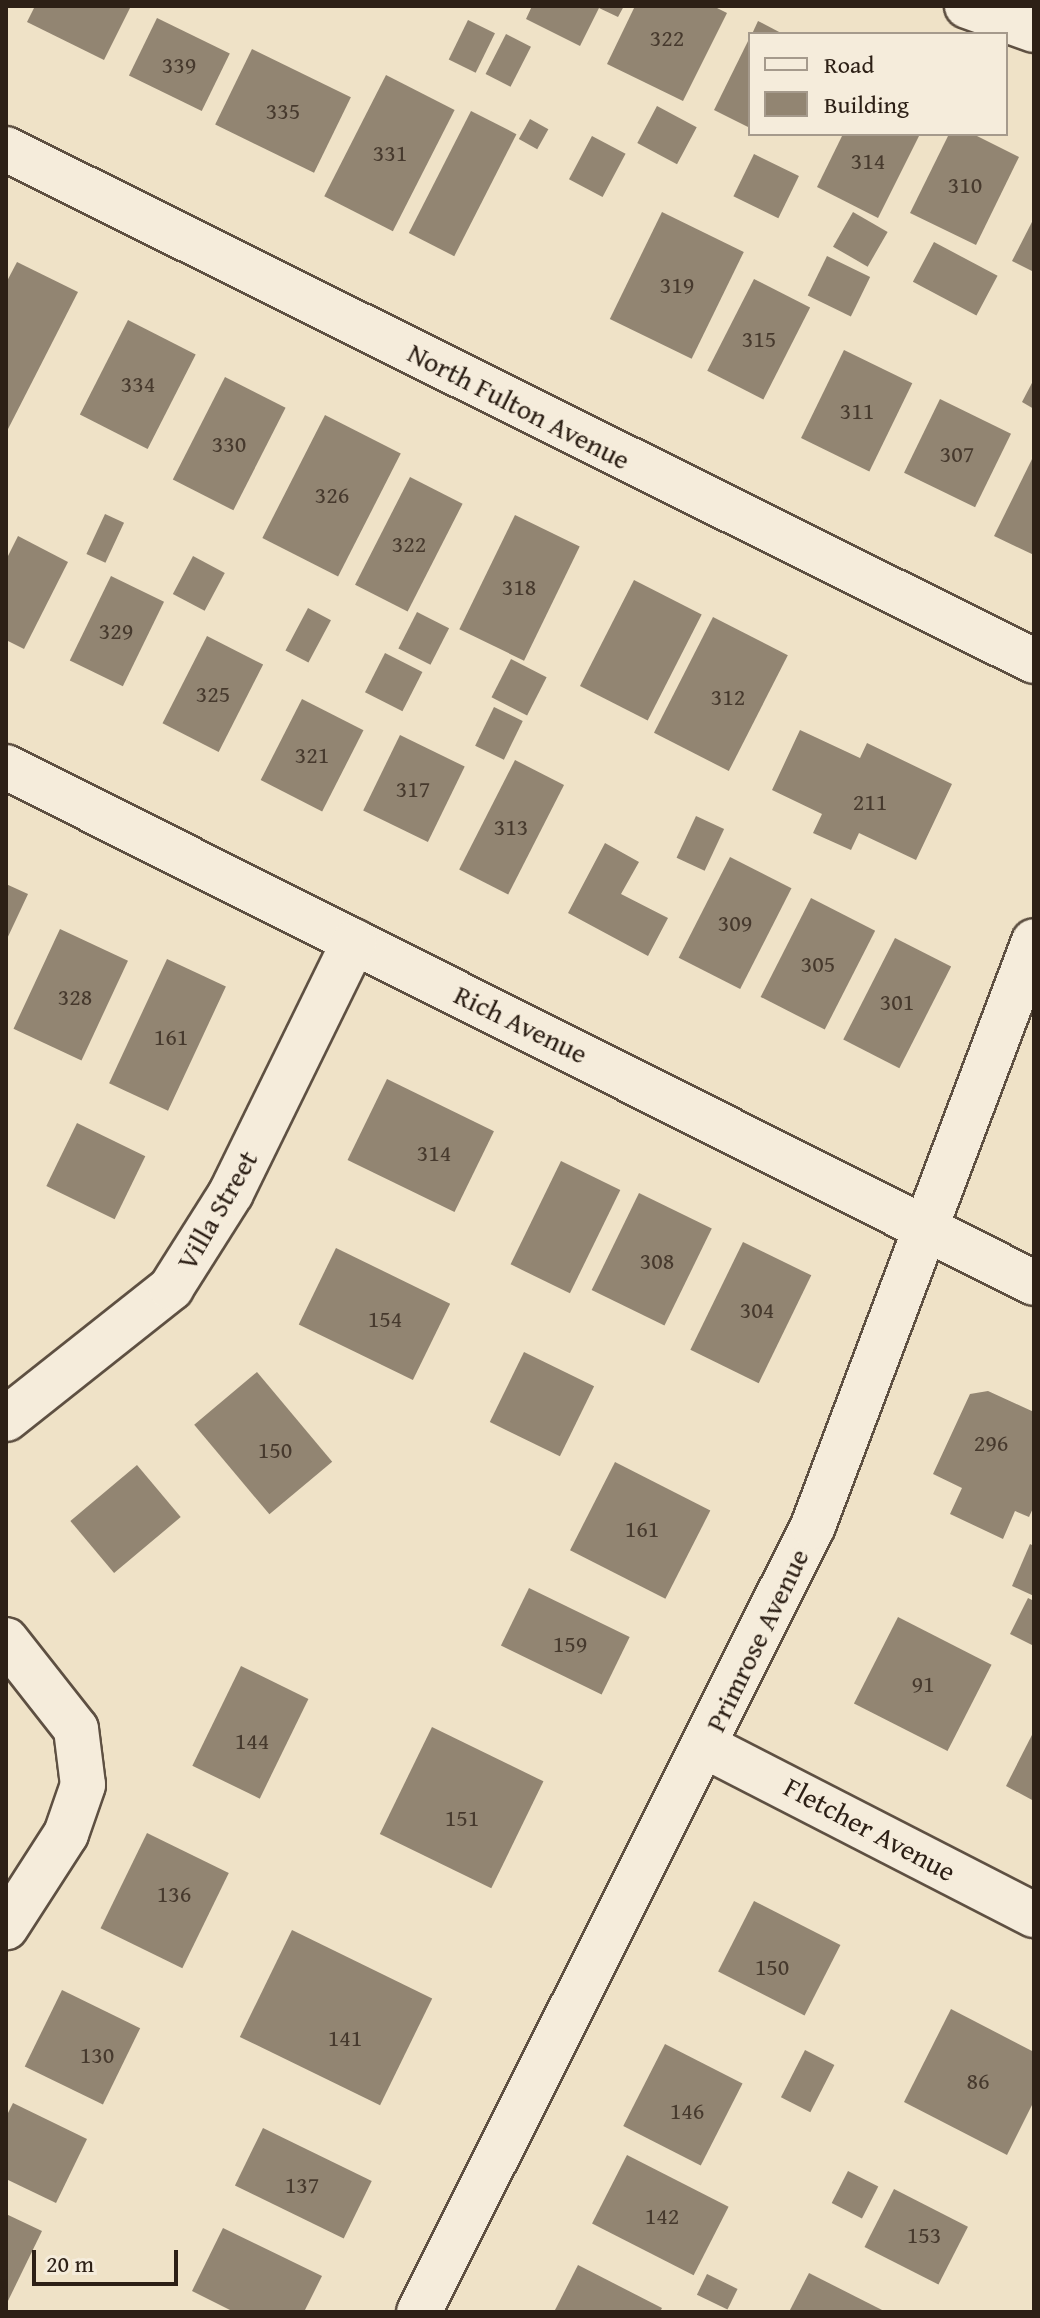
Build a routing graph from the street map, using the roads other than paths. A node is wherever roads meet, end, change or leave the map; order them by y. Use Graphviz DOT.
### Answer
graph roads {
  1 [pos="971,7"];
  2 [pos="1034,30"];
  3 [pos="6,149"];
  4 [pos="1034,661"];
  5 [pos="6,767"];
  6 [pos="1034,941"];
  7 [pos="354,942"];
  8 [pos="920,1228"];
  9 [pos="1034,1283"];
  10 [pos="6,1419"];
  11 [pos="6,1640"];
  12 [pos="705,1746"];
  13 [pos="1034,1915"];
  14 [pos="6,1927"];
  15 [pos="419,2312"];
  1 -- 2 [label="street"];
  3 -- 4 [label="street, North Fulton Avenue"];
  5 -- 7 [label="street, Rich Avenue"];
  6 -- 8 [label="street, Primrose Avenue"];
  7 -- 8 [label="street, Rich Avenue"];
  7 -- 10 [label="street, Villa Street"];
  8 -- 9 [label="street, Rich Avenue"];
  8 -- 12 [label="street, Primrose Avenue"];
  11 -- 14 [label="street"];
  12 -- 13 [label="street, Fletcher Avenue"];
  12 -- 15 [label="street, Primrose Avenue"];
}
